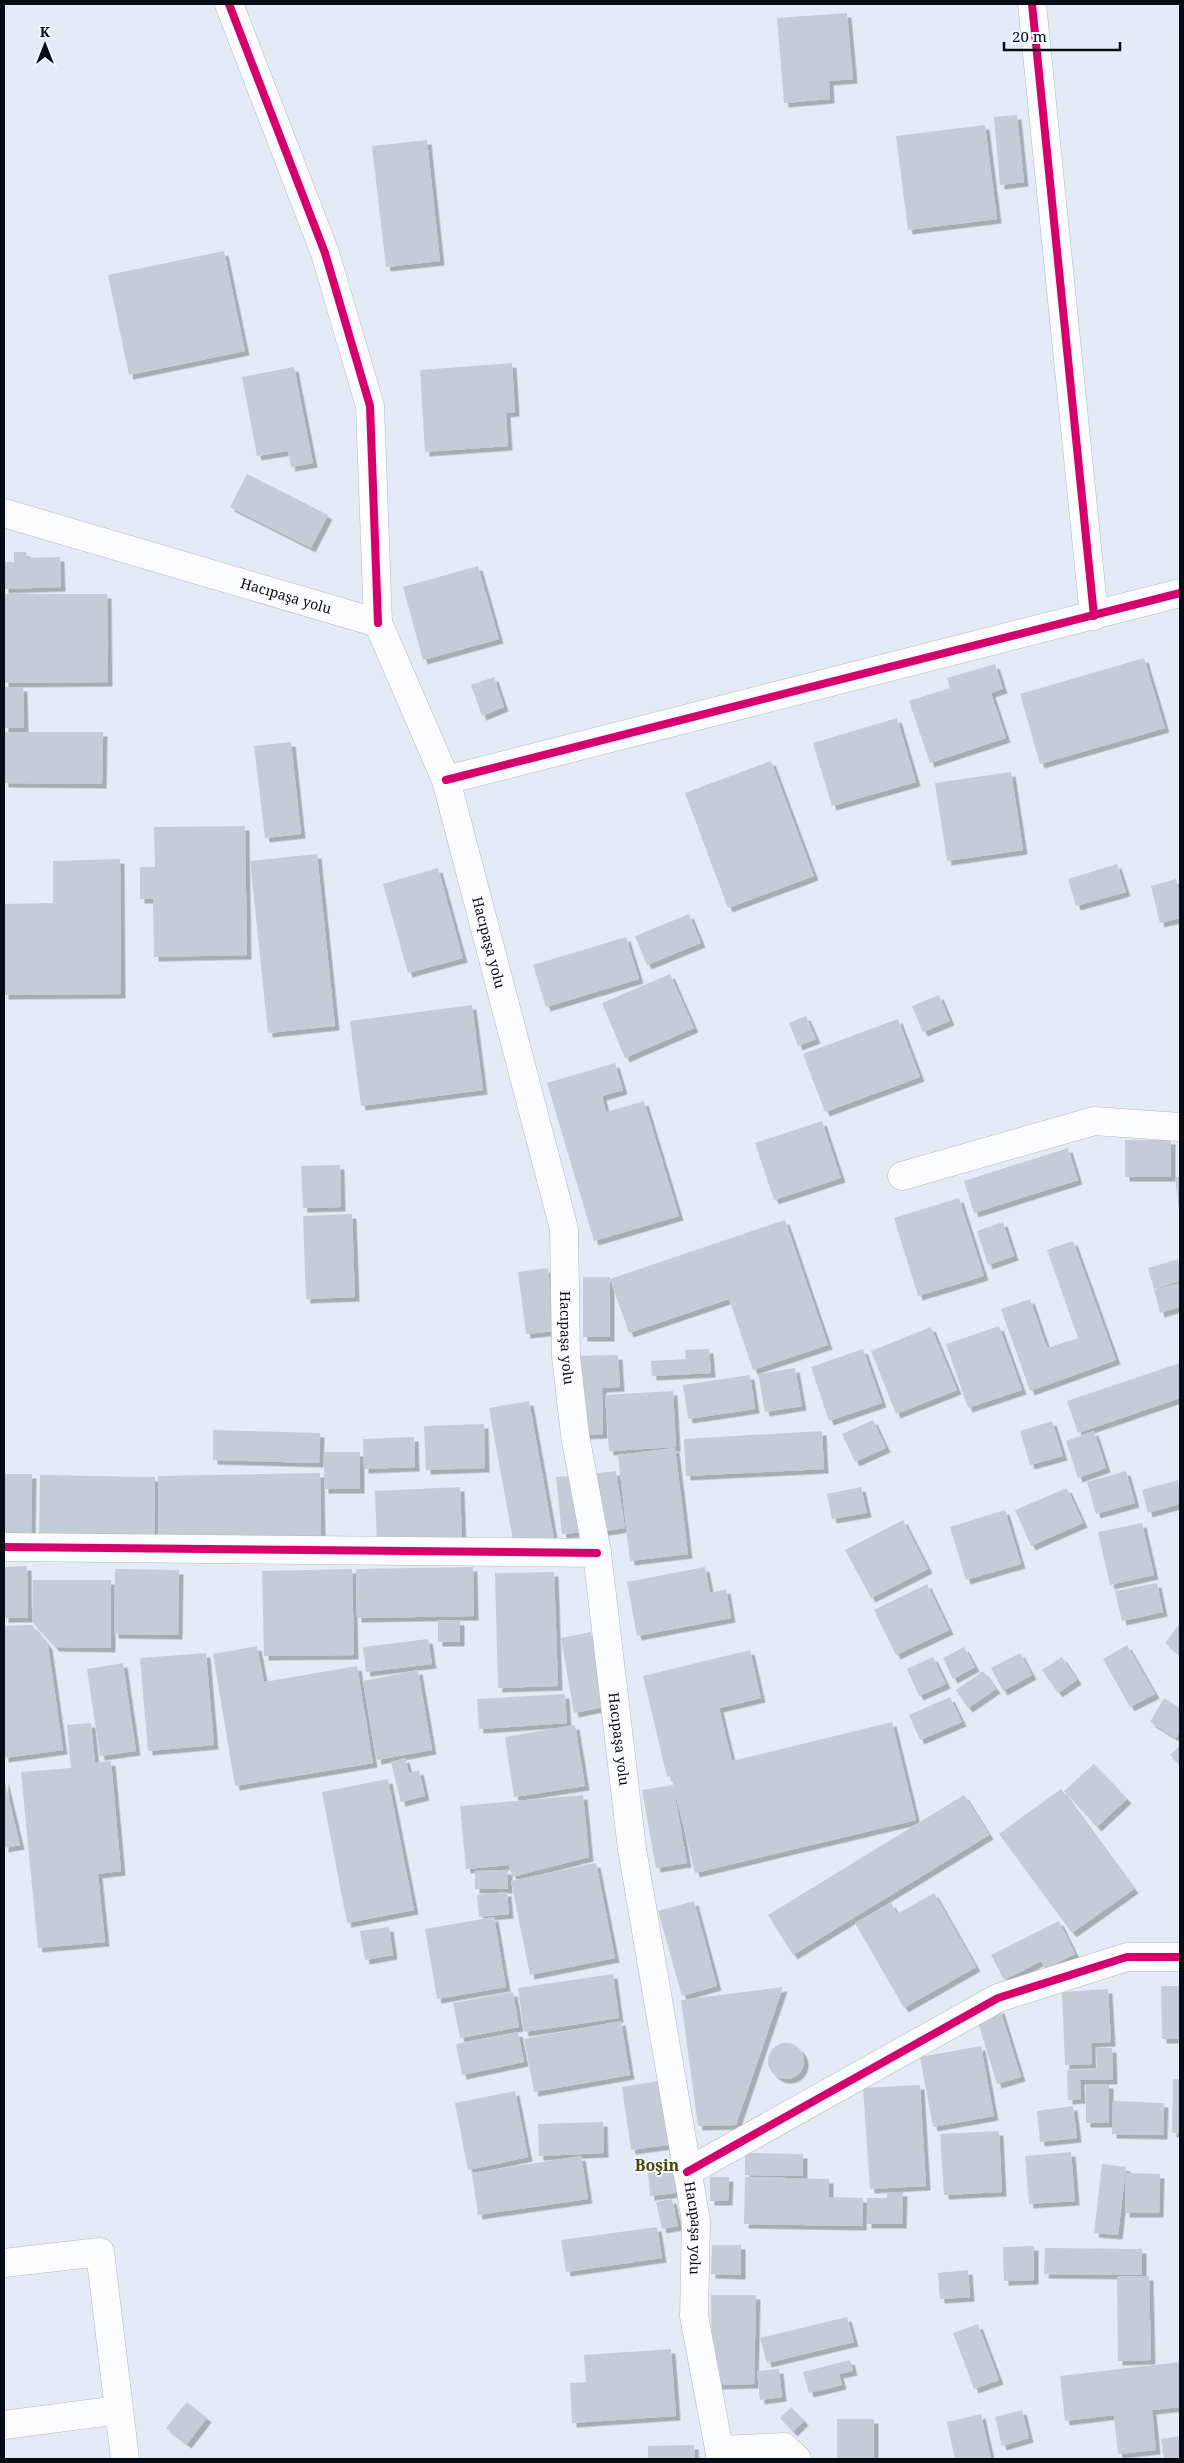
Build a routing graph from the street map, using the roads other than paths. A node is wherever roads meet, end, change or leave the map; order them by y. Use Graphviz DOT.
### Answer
graph roads {
  1 [pos="229,4"];
  2 [pos="1032,4"];
  3 [pos="4,513"];
  4 [pos="1180,593"];
  5 [pos="1094,616"];
  6 [pos="378,623"];
  7 [pos="446,780"];
  8 [pos="1180,1127"];
  9 [pos="902,1176"];
  10 [pos="4,1547"];
  11 [pos="597,1553"];
  12 [pos="1180,1957"];
  13 [pos="687,2172"];
  14 [pos="4,2263"];
  15 [pos="119,2410"];
  16 [pos="4,2425"];
  17 [pos="721,2454"];
  18 [pos="125,2459"];
  19 [pos="797,2459"];
  1 -- 6 [label="street"];
  2 -- 5 [label="street"];
  3 -- 6 [label="street, Hacıpaşa yolu"];
  4 -- 5 [label="street"];
  5 -- 7 [label="street"];
  6 -- 7 [label="street, Hacıpaşa yolu"];
  7 -- 11 [label="street, Hacıpaşa yolu"];
  8 -- 9 [label="street"];
  10 -- 11 [label="street"];
  11 -- 13 [label="street, Hacıpaşa yolu"];
  12 -- 13 [label="street"];
  13 -- 17 [label="street, Hacıpaşa yolu"];
  14 -- 15 [label="street"];
  15 -- 16 [label="street"];
  15 -- 18 [label="street"];
  17 -- 19 [label="street"];
}
